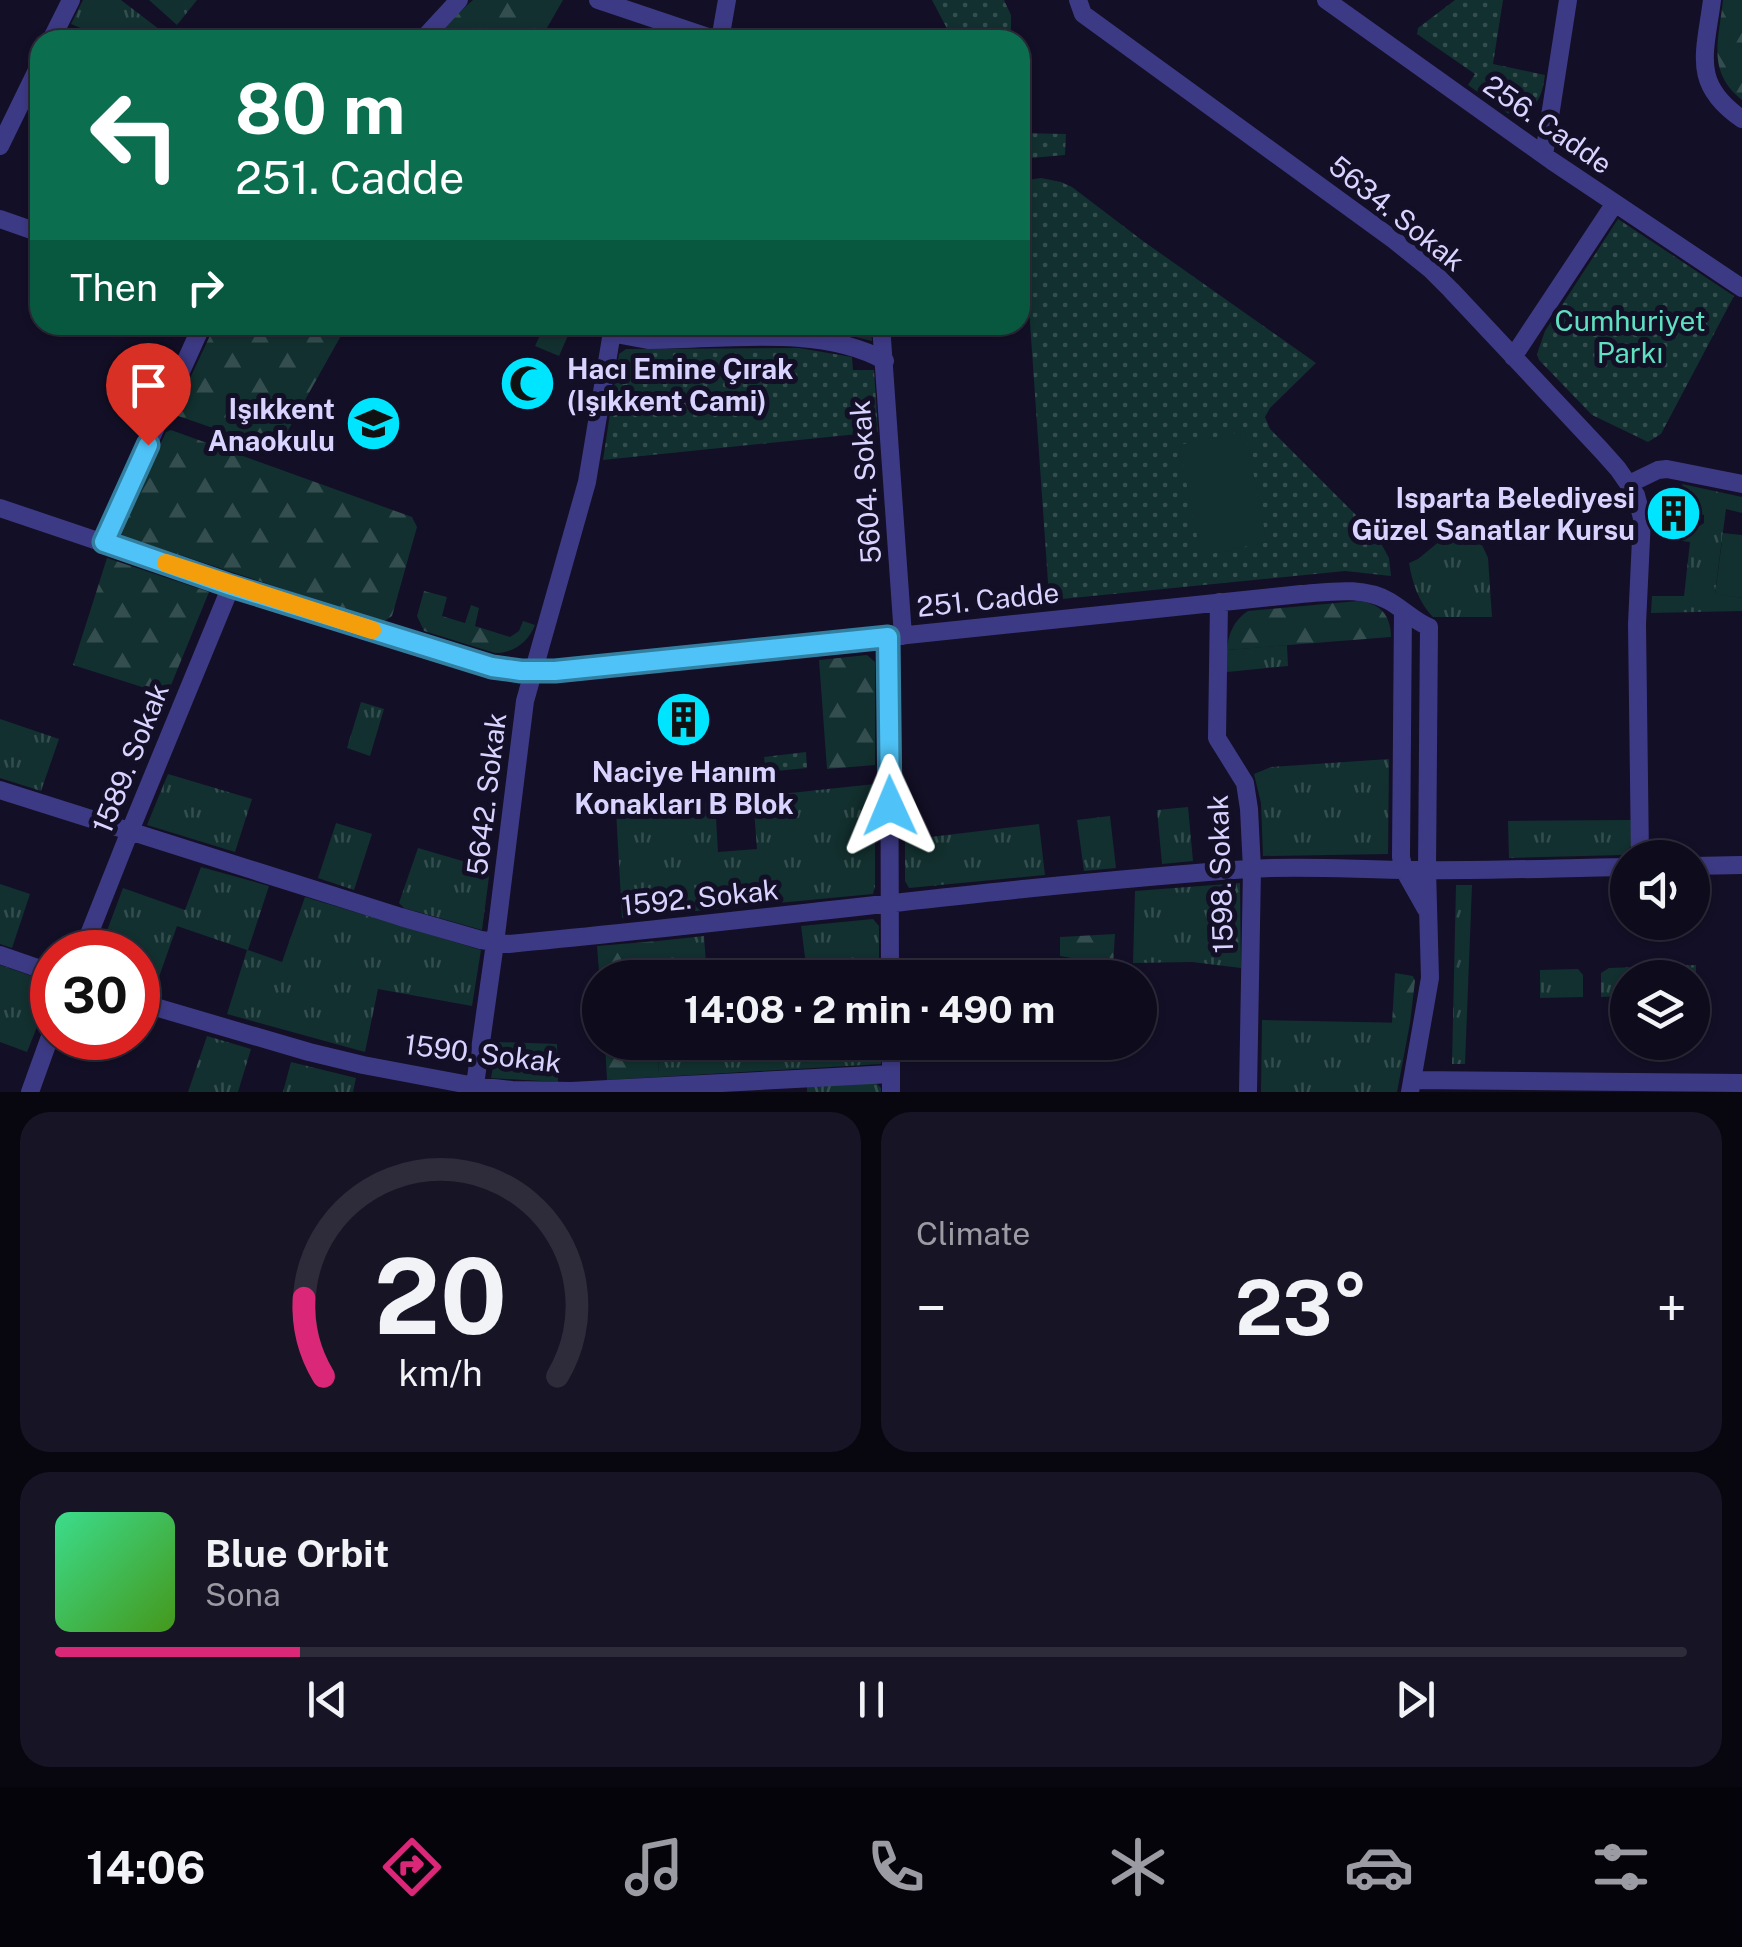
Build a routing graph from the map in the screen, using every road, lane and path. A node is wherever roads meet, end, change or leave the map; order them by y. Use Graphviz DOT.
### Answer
graph roads {
  1 [pos="71,0"];
  2 [pos="459,0"];
  3 [pos="598,0"];
  4 [pos="727,0"];
  5 [pos="1568,0"];
  6 [pos="1712,0"];
  7 [pos="1338,4"];
  8 [pos="1081,7"];
  9 [pos="57,30"];
  10 [pos="431,30"];
  11 [pos="689,30"];
  12 [pos="721,30"];
  13 [pos="30,84"];
  14 [pos="1742,119"];
  15 [pos="0,146"];
  16 [pos="1544,156"];
  17 [pos="1614,203"];
  18 [pos="0,220"];
  19 [pos="30,230"];
  20 [pos="1742,288"];
  21 [pos="197,335"];
  22 [pos="604,335"];
  23 [pos="630,335"];
  24 [pos="883,335"];
  25 [pos="1513,357"];
  26 [pos="884,361"];
  27 [pos="1629,484"];
  28 [pos="1742,484"];
  29 [pos="0,508"];
  30 [pos="104,542"];
  31 [pos="231,586"];
  32 [pos="1220,602"];
  33 [pos="1403,611"];
  34 [pos="896,636"];
  35 [pos="533,671"];
  36 [pos="0,790"];
  37 [pos="130,831"];
  38 [pos="1640,840"];
  39 [pos="1742,865"];
  40 [pos="1710,866"];
  41 [pos="1610,867"];
  42 [pos="1252,869"];
  43 [pos="1404,870"];
  44 [pos="1428,870"];
  45 [pos="890,903"];
  46 [pos="1429,915"];
  47 [pos="91,930"];
  48 [pos="495,943"];
  49 [pos="0,955"];
  50 [pos="890,960"];
  51 [pos="30,965"];
  52 [pos="160,1008"];
  53 [pos="42,1060"];
  54 [pos="891,1083"];
  55 [pos="1742,1083"];
  56 [pos="1411,1086"];
  57 [pos="475,1089"];
  58 [pos="676,1089"];
  59 [pos="30,1092"];
  60 [pos="1248,1092"];
  1 -- 9 [label="street"];
  2 -- 10 [label="street"];
  3 -- 11 [label="street"];
  4 -- 12 [label="street"];
  5 -- 16 [label="street"];
  6 -- 14 [label="street"];
  7 -- 16 [label="street, 256. Cadde"];
  8 -- 25 [label="street, 5634. Sokak"];
  13 -- 15 [label="street"];
  16 -- 17 [label="street, 256. Cadde"];
  17 -- 20 [label="street, 256. Cadde"];
  17 -- 25 [label="street"];
  18 -- 19 [label="street"];
  21 -- 30 [label="street"];
  22 -- 35 [label="street, 5642. Sokak"];
  23 -- 26 [label="street"];
  24 -- 26 [label="street, 5604. Sokak"];
  25 -- 27 [label="street, 5634. Sokak"];
  26 -- 34 [label="street, 5604. Sokak"];
  27 -- 28 [label="street"];
  27 -- 38 [label="street, 5634. Sokak"];
  29 -- 30 [label="street, 251. Cadde"];
  30 -- 31 [label="street, 251. Cadde"];
  31 -- 35 [label="street, 251. Cadde"];
  31 -- 37 [label="street, 1589. Sokak"];
  32 -- 33 [label="street, 251. Cadde"];
  32 -- 34 [label="street, 251. Cadde"];
  32 -- 42 [label="street, 1598. Sokak"];
  33 -- 43 [label="street"];
  33 -- 44 [label="street"];
  34 -- 35 [label="street, 251. Cadde"];
  34 -- 45 [label="street, 5604. Sokak"];
  35 -- 48 [label="street, 5642. Sokak"];
  36 -- 37 [label="street, 1592. Sokak"];
  37 -- 47 [label="street, 1589. Sokak"];
  37 -- 48 [label="street, 1592. Sokak"];
  39 -- 40 [label="street"];
  41 -- 44 [label="street, 1592. Sokak"];
  42 -- 43 [label="street, 1592. Sokak"];
  42 -- 45 [label="street, 1592. Sokak"];
  42 -- 60 [label="street, 1598. Sokak"];
  43 -- 44 [label="street, 1592. Sokak"];
  43 -- 46 [label="street"];
  44 -- 46 [label="street"];
  45 -- 48 [label="street, 1592. Sokak"];
  45 -- 50 [label="street, 5604. Sokak"];
  46 -- 56 [label="street"];
  48 -- 57 [label="street, 5642. Sokak"];
  49 -- 51 [label="street"];
  52 -- 57 [label="street, 1590. Sokak"];
  53 -- 59 [label="street"];
  54 -- 58 [label="street, 1590. Sokak"];
  55 -- 56 [label="street"];
  57 -- 58 [label="street, 1590. Sokak"];
}
